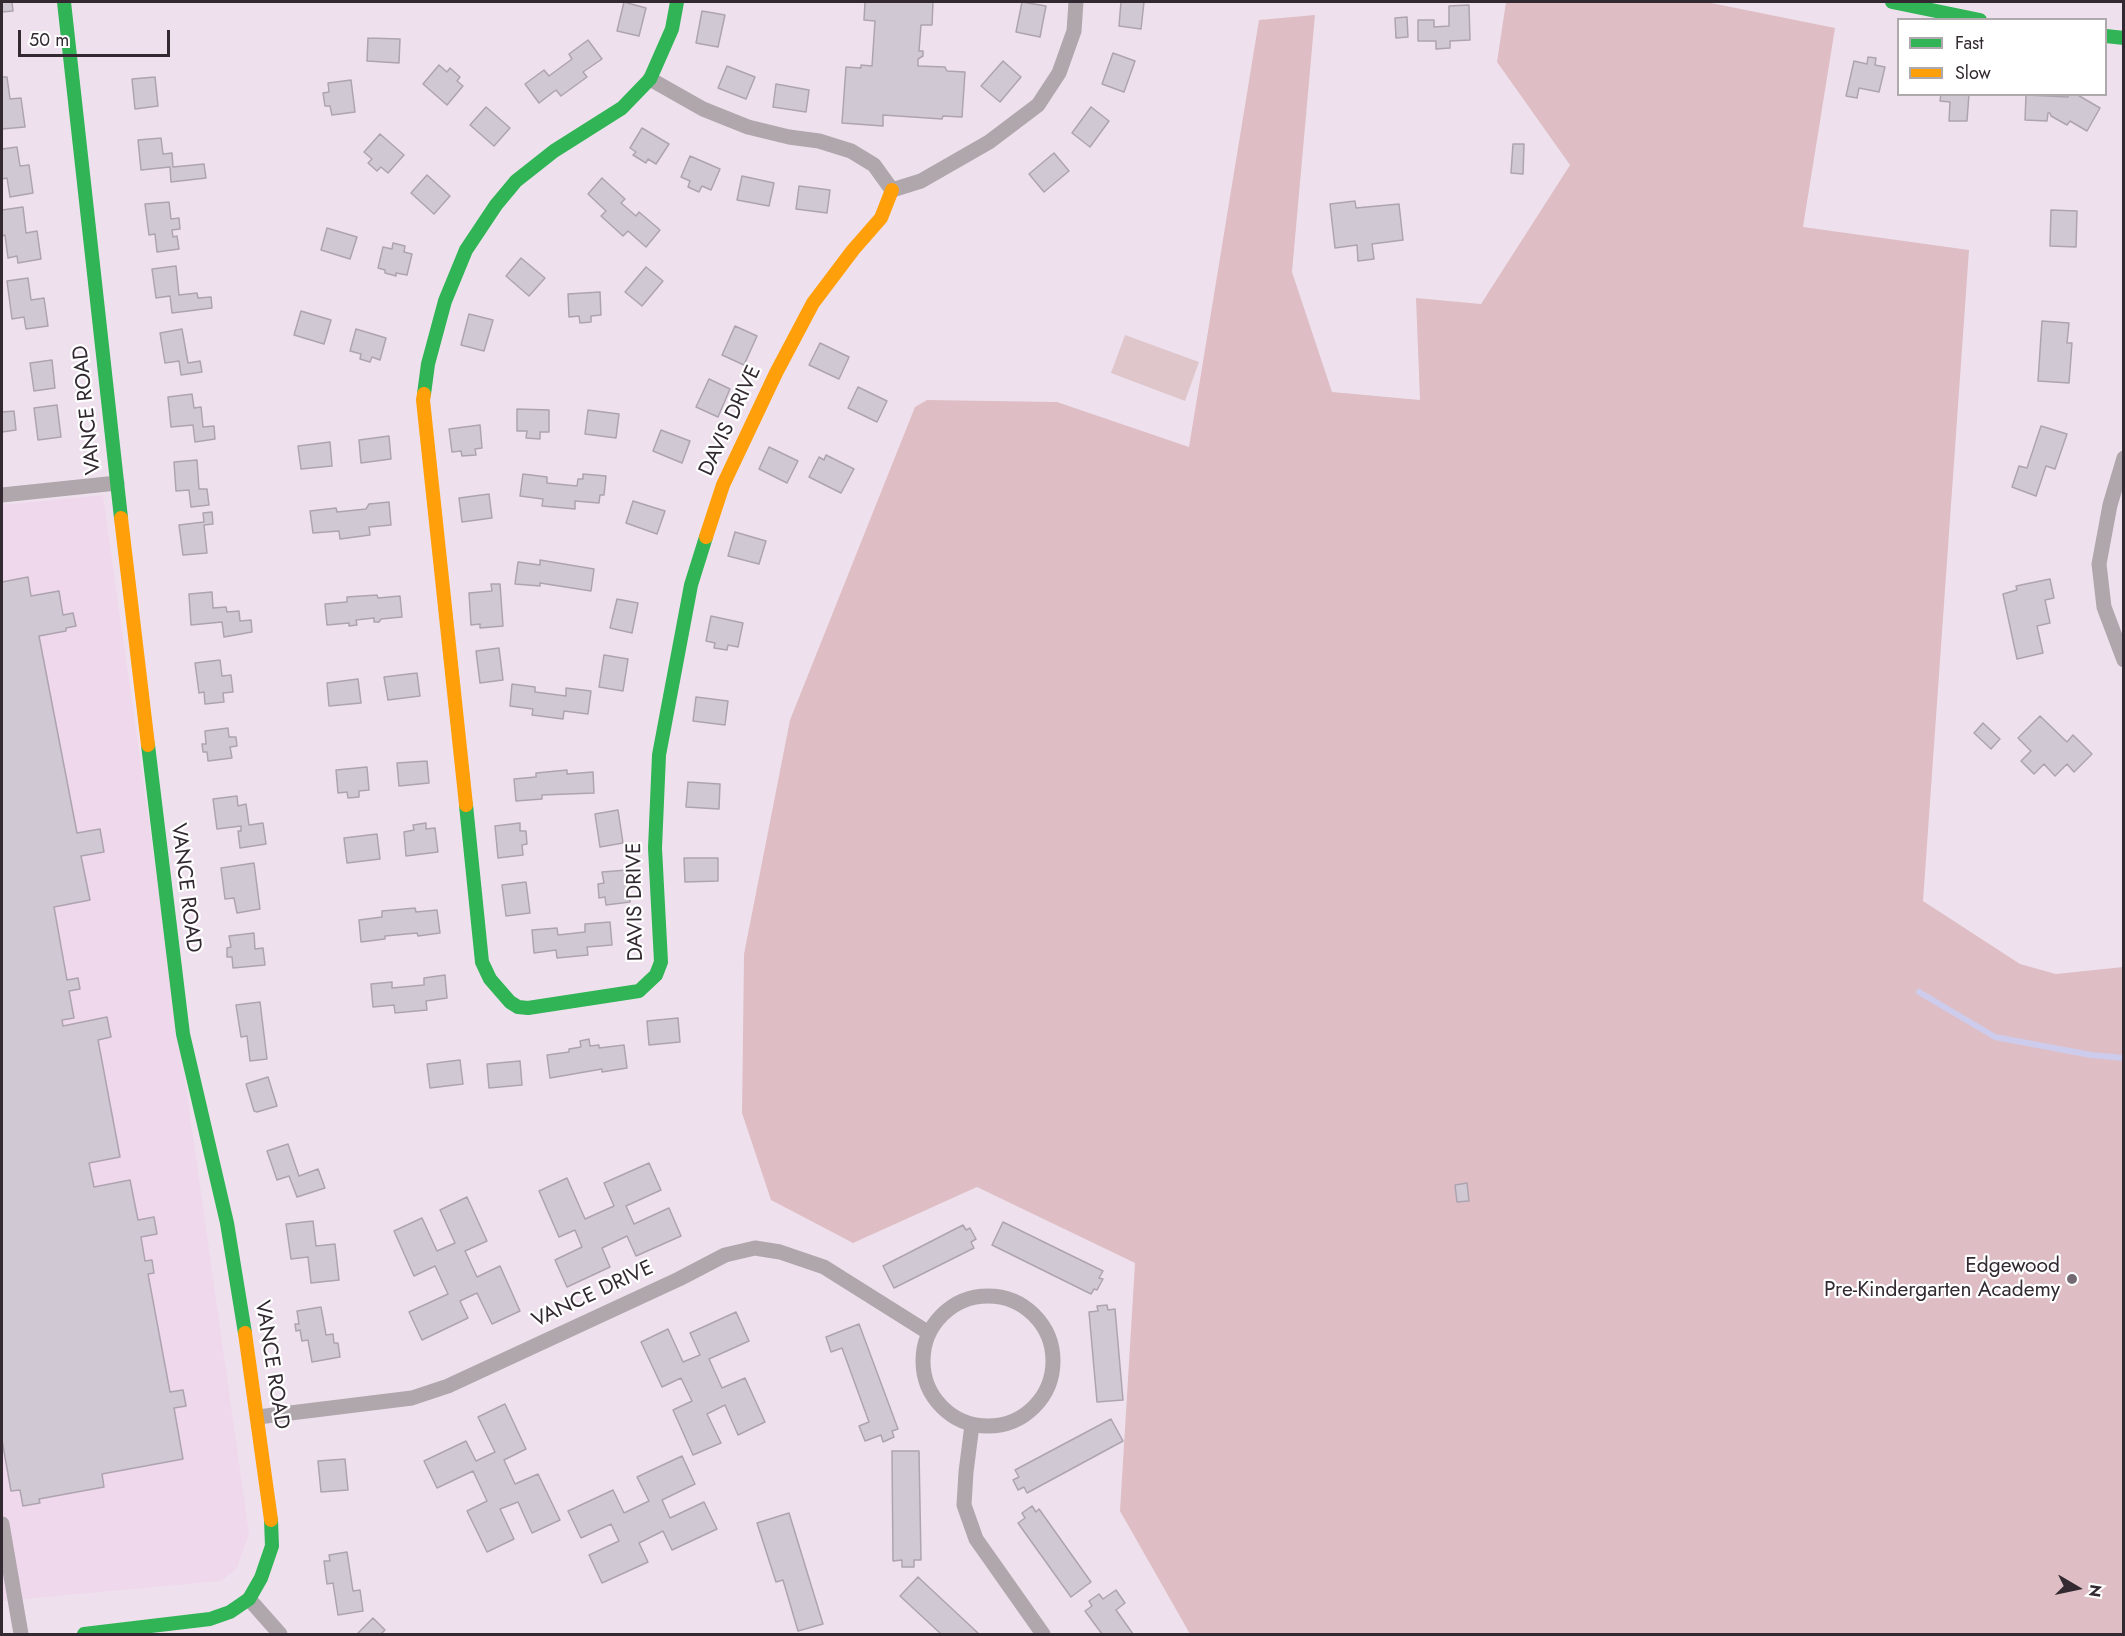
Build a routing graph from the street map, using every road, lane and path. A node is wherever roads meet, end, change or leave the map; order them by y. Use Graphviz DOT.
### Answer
graph roads {
  1 [pos="64,2"];
  2 [pos="677,2"];
  3 [pos="1076,2"];
  4 [pos="1892,2"];
  5 [pos="1970,18"];
  6 [pos="2107,36"];
  7 [pos="2124,38"];
  8 [pos="650,79"];
  9 [pos="892,190"];
  10 [pos="2124,458"];
  11 [pos="117,483"];
  12 [pos="2,495"];
  13 [pos="2124,660"];
  14 [pos="929,1333"];
  15 [pos="258,1417"];
  16 [pos="972,1425"];
  17 [pos="2,1524"];
  18 [pos="249,1599"];
  19 [pos="21,1635"];
  20 [pos="84,1635"];
  21 [pos="280,1635"];
  22 [pos="1043,1635"];
  1 -- 11 [label="street, VANCE ROAD"];
  2 -- 8 [label="street, DAVIS DRIVE"];
  3 -- 9 [label="street"];
  4 -- 5 [label="street"];
  6 -- 7 [label="street"];
  8 -- 9 [label="street"];
  8 -- 9 [label="street, DAVIS DRIVE"];
  10 -- 13 [label="street"];
  11 -- 12 [label="street"];
  11 -- 15 [label="street, VANCE ROAD"];
  14 -- 15 [label="street, VANCE DRIVE"];
  14 -- 16 [label="street"];
  14 -- 16 [label="street"];
  15 -- 18 [label="street, VANCE ROAD"];
  16 -- 22 [label="street"];
  17 -- 19 [label="street"];
  18 -- 20 [label="street"];
  18 -- 21 [label="street"];
}
